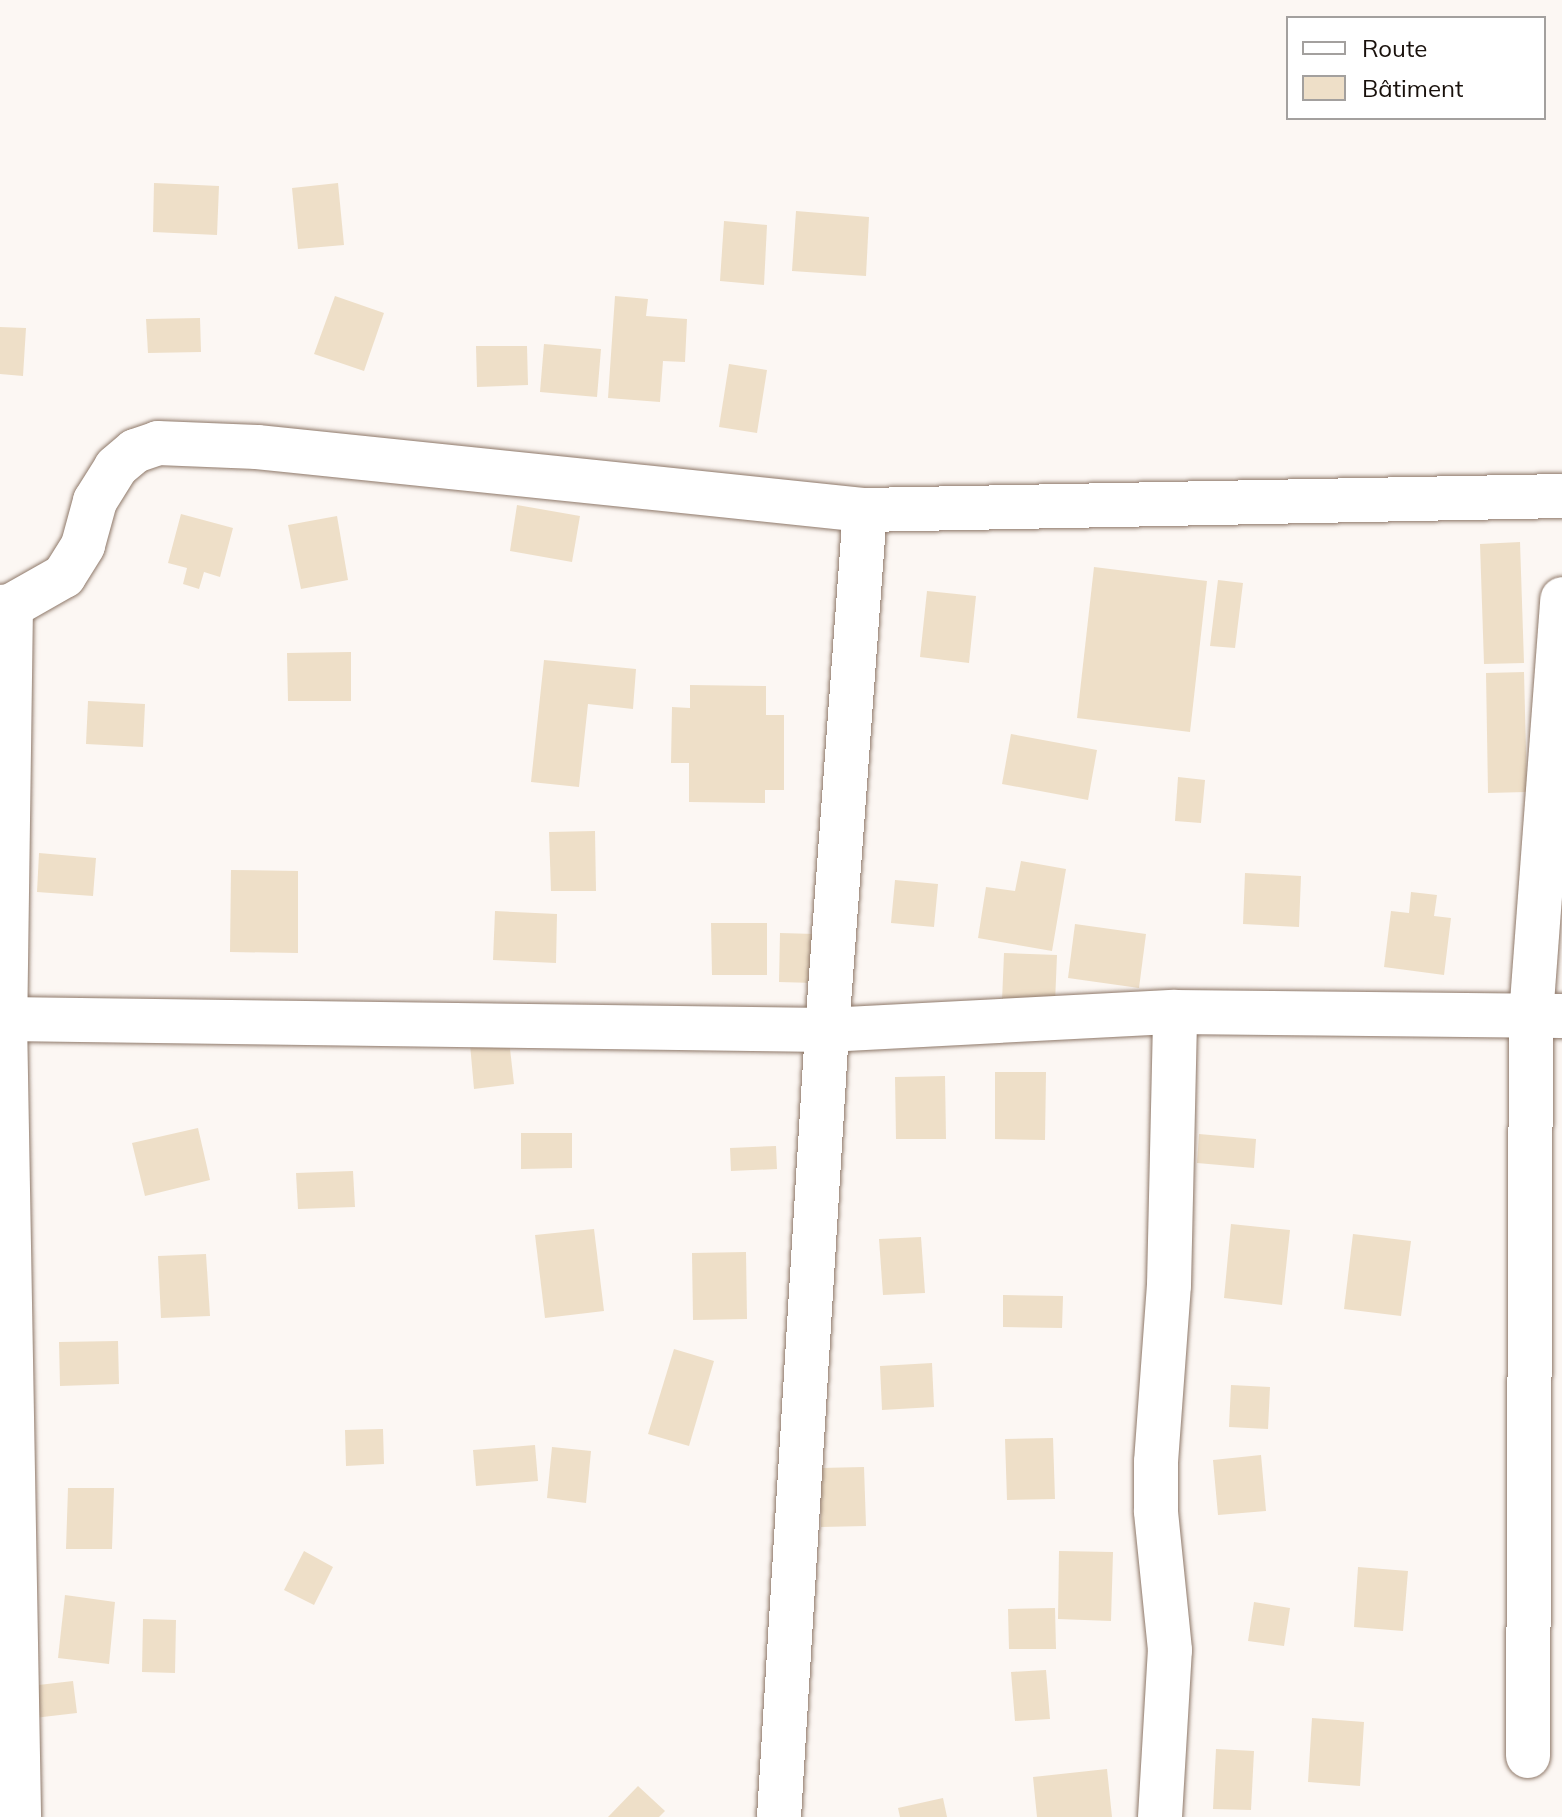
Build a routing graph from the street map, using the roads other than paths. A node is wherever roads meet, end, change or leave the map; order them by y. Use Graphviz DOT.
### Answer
graph roads {
  1 [pos="1562,496"];
  2 [pos="865,510"];
  3 [pos="1562,599"];
  4 [pos="5,606"];
  5 [pos="1175,1012"];
  6 [pos="1547,1016"];
  7 [pos="5,1019"];
  8 [pos="827,1030"];
  9 [pos="8,1548"];
  10 [pos="1528,1756"];
  11 [pos="19,1817"];
  12 [pos="779,1817"];
  13 [pos="1160,1817"];
  1 -- 2 [label="street"];
  2 -- 4 [label="street"];
  2 -- 8 [label="street"];
  3 -- 6 [label="street"];
  4 -- 7 [label="street"];
  5 -- 6 [label="street"];
  5 -- 8 [label="street"];
  5 -- 13 [label="street"];
  6 -- 10 [label="street"];
  7 -- 8 [label="street"];
  7 -- 9 [label="street"];
  8 -- 12 [label="street"];
  9 -- 11 [label="street"];
}
